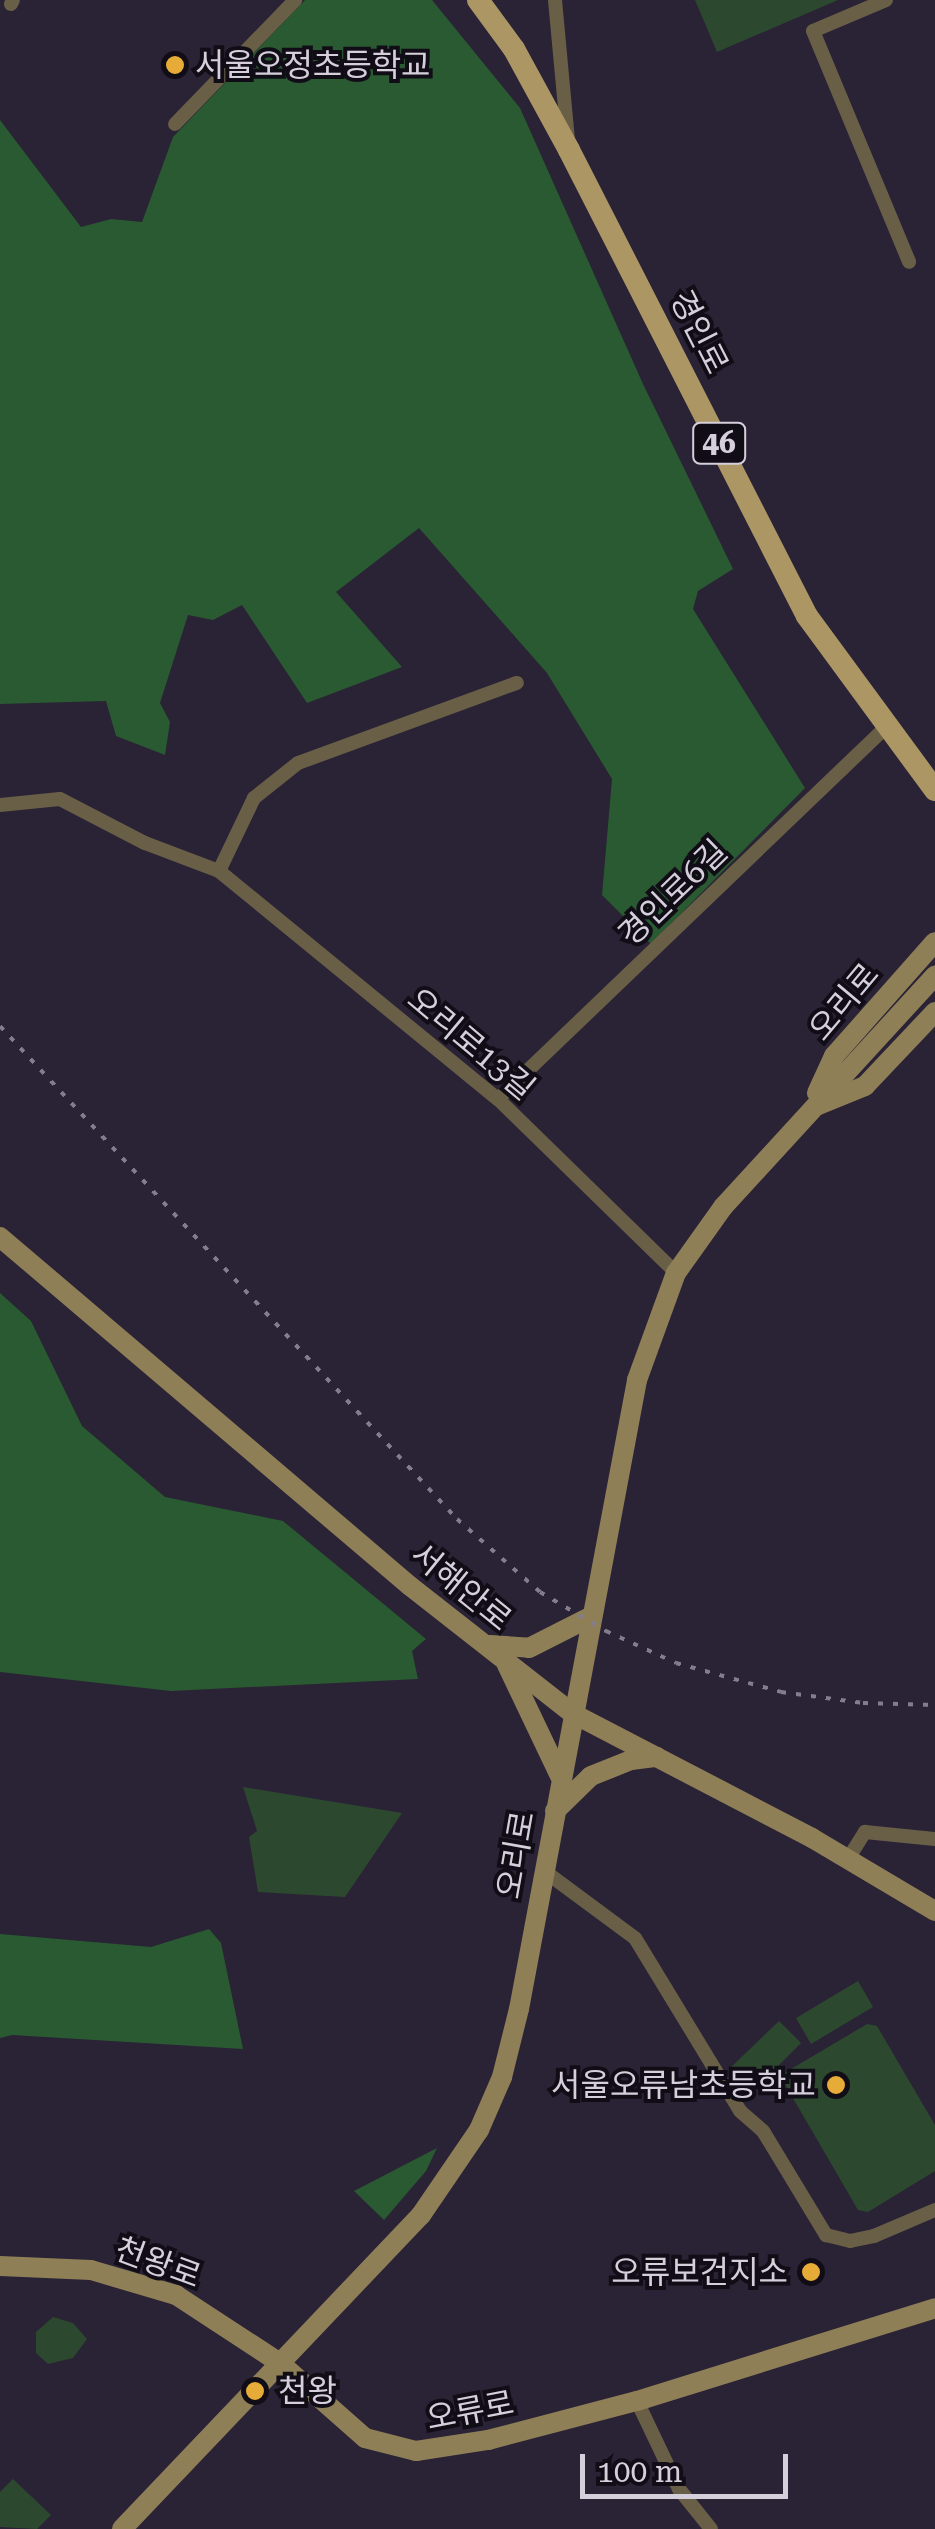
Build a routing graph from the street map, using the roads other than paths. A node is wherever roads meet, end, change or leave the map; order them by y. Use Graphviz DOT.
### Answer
graph roads {
  1 [pos="296,0"];
  2 [pos="478,0"];
  3 [pos="555,0"];
  4 [pos="886,0"];
  5 [pos="175,124"];
  6 [pos="570,150"];
  7 [pos="909,262"];
  8 [pos="517,683"];
  9 [pos="886,727"];
  10 [pos="935,790"];
  11 [pos="0,805"];
  12 [pos="218,871"];
  13 [pos="935,942"];
  14 [pos="935,976"];
  15 [pos="935,1012"];
  16 [pos="498,1099"];
  17 [pos="810,1108"];
  18 [pos="0,1237"];
  19 [pos="676,1274"];
  20 [pos="590,1617"];
  21 [pos="485,1644"];
  22 [pos="504,1660"];
  23 [pos="572,1714"];
  24 [pos="657,1757"];
  25 [pos="560,1776"];
  26 [pos="554,1813"];
  27 [pos="935,1839"];
  28 [pos="848,1859"];
  29 [pos="543,1870"];
  30 [pos="935,1911"];
  31 [pos="935,2210"];
  32 [pos="0,2266"];
  33 [pos="935,2308"];
  34 [pos="280,2363"];
  35 [pos="637,2402"];
  36 [pos="122,2529"];
  37 [pos="711,2529"];
  1 -- 5 [label="street"];
  2 -- 6 [label="main road, 경인로 / 46"];
  3 -- 6 [label="street"];
  4 -- 7 [label="street"];
  6 -- 9 [label="main road, 경인로 / 46"];
  8 -- 12 [label="street"];
  9 -- 10 [label="main road, 경인로 / 46"];
  9 -- 16 [label="street, 경인로6길"];
  11 -- 12 [label="street, 오리로13길"];
  12 -- 16 [label="street, 오리로13길"];
  13 -- 17 [label="main road, 오리로"];
  14 -- 17 [label="main road, 오리로"];
  15 -- 17 [label="main road, 오리로"];
  16 -- 19 [label="street, 오리로13길"];
  17 -- 19 [label="main road, 오리로"];
  18 -- 21 [label="main road, 서해안로"];
  19 -- 20 [label="main road, 오리로"];
  20 -- 21 [label="main road"];
  20 -- 23 [label="main road, 오리로"];
  21 -- 22 [label="main road, 서해안로"];
  22 -- 23 [label="main road, 서해안로"];
  22 -- 25 [label="main road"];
  23 -- 24 [label="main road, 서해안로"];
  23 -- 25 [label="main road, 오리로"];
  24 -- 26 [label="main road"];
  24 -- 28 [label="main road, 서해안로"];
  25 -- 26 [label="main road, 오리로"];
  26 -- 29 [label="main road, 오리로"];
  27 -- 28 [label="street"];
  28 -- 30 [label="main road, 서해안로"];
  29 -- 31 [label="street"];
  29 -- 34 [label="main road, 오리로"];
  32 -- 34 [label="main road, 천왕로"];
  33 -- 35 [label="main road, 오류로"];
  34 -- 35 [label="main road, 오류로"];
  34 -- 36 [label="main road, 오리로"];
  35 -- 37 [label="street"];
}
